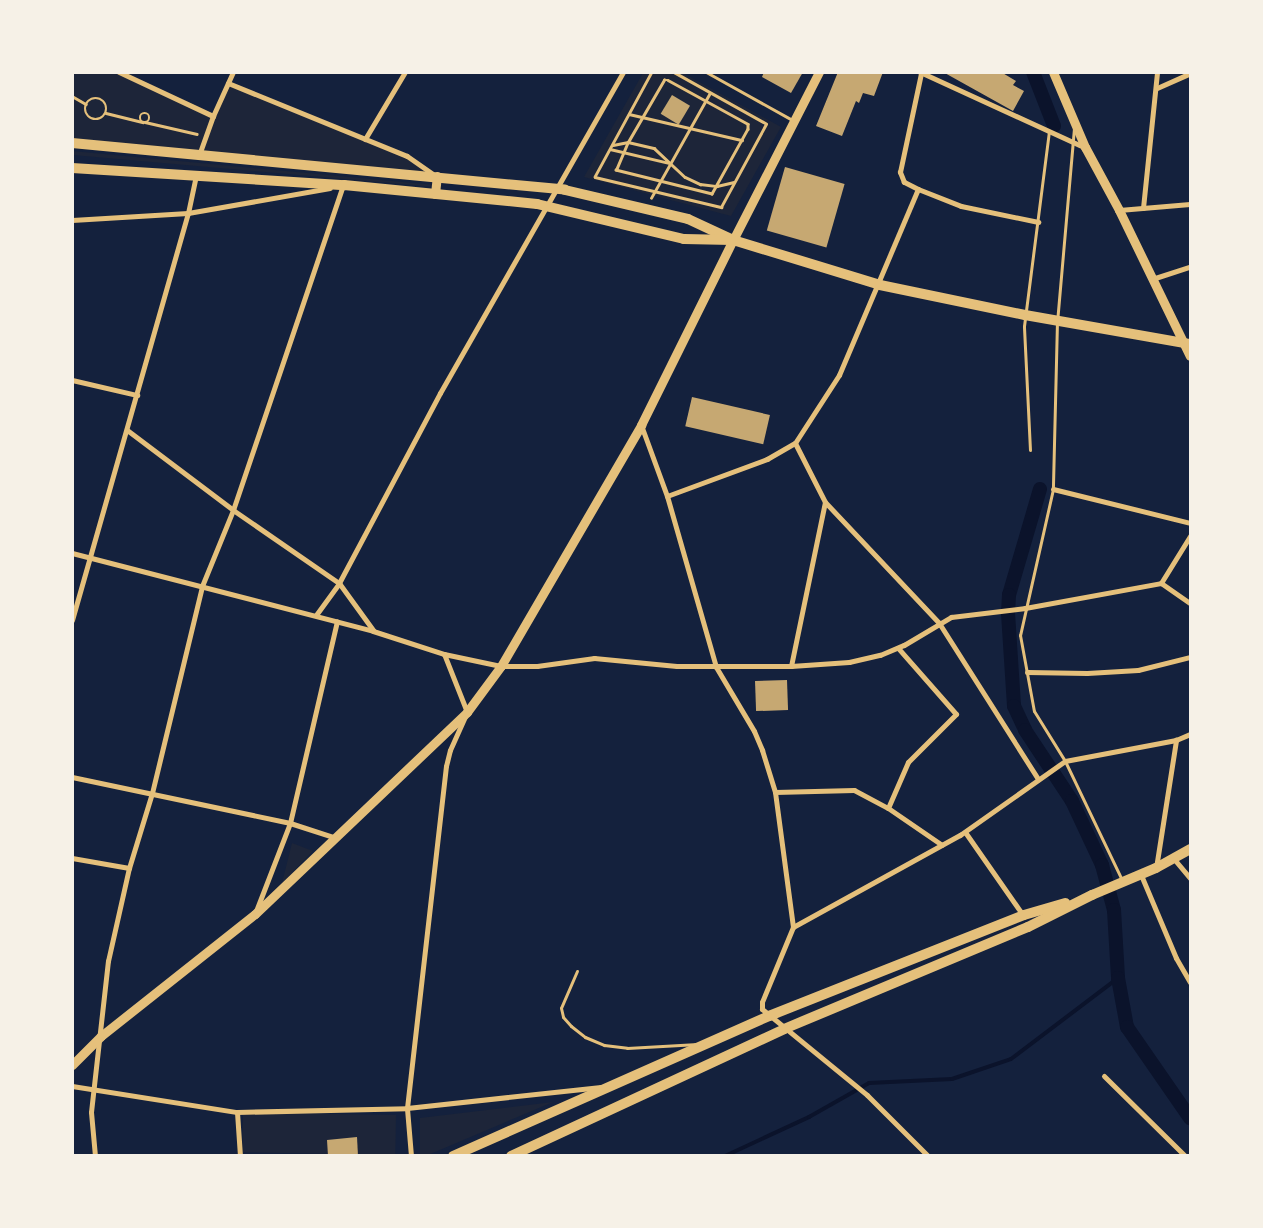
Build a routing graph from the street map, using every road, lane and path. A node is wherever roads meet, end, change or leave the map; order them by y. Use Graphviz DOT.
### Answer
graph roads {
  1 [pos="119,72"];
  2 [pos="233,72"];
  3 [pos="405,72"];
  4 [pos="623,72"];
  5 [pos="652,72"];
  6 [pos="673,72"];
  7 [pos="706,72"];
  8 [pos="819,72"];
  9 [pos="1053,72"];
  10 [pos="1157,72"];
  11 [pos="921,73"];
  12 [pos="1190,73"];
  13 [pos="132,75"];
  14 [pos="228,83"];
  15 [pos="1157,88"];
  16 [pos="710,93"];
  17 [pos="72,96"];
  18 [pos="706,100"];
  19 [pos="86,104"];
  20 [pos="106,113"];
  21 [pos="629,114"];
  22 [pos="213,116"];
  23 [pos="642,117"];
  24 [pos="794,121"];
  25 [pos="1074,123"];
  26 [pos="690,128"];
  27 [pos="1049,132"];
  28 [pos="205,136"];
  29 [pos="365,139"];
  30 [pos="742,140"];
  31 [pos="628,142"];
  32 [pos="1073,142"];
  33 [pos="72,143"];
  34 [pos="612,145"];
  35 [pos="1085,148"];
  36 [pos="610,150"];
  37 [pos="623,152"];
  38 [pos="199,155"];
  39 [pos="670,164"];
  40 [pos="72,168"];
  41 [pos="196,174"];
  42 [pos="437,176"];
  43 [pos="660,182"];
  44 [pos="734,182"];
  45 [pos="344,185"];
  46 [pos="717,186"];
  47 [pos="556,188"];
  48 [pos="918,189"];
  49 [pos="655,191"];
  50 [pos="435,194"];
  51 [pos="1190,204"];
  52 [pos="547,205"];
  53 [pos="645,208"];
  54 [pos="1143,208"];
  55 [pos="1118,210"];
  56 [pos="188,213"];
  57 [pos="72,220"];
  58 [pos="1038,222"];
  59 [pos="732,240"];
  60 [pos="1190,267"];
  61 [pos="1152,279"];
  62 [pos="880,284"];
  63 [pos="1025,315"];
  64 [pos="1056,321"];
  65 [pos="1188,344"];
  66 [pos="1190,356"];
  67 [pos="72,380"];
  68 [pos="137,395"];
  69 [pos="641,425"];
  70 [pos="126,430"];
  71 [pos="795,443"];
  72 [pos="1030,450"];
  73 [pos="1053,489"];
  74 [pos="667,496"];
  75 [pos="825,502"];
  76 [pos="233,510"];
  77 [pos="1190,523"];
  78 [pos="1190,536"];
  79 [pos="72,553"];
  80 [pos="90,558"];
  81 [pos="339,583"];
  82 [pos="1161,583"];
  83 [pos="202,586"];
  84 [pos="1190,603"];
  85 [pos="1025,608"];
  86 [pos="316,615"];
  87 [pos="72,620"];
  88 [pos="337,621"];
  89 [pos="939,623"];
  90 [pos="373,630"];
  91 [pos="898,648"];
  92 [pos="444,654"];
  93 [pos="1190,657"];
  94 [pos="501,666"];
  95 [pos="791,666"];
  96 [pos="716,667"];
  97 [pos="1026,672"];
  98 [pos="467,712"];
  99 [pos="1190,734"];
  100 [pos="1176,740"];
  101 [pos="1065,761"];
  102 [pos="72,777"];
  103 [pos="1038,779"];
  104 [pos="775,792"];
  105 [pos="152,793"];
  106 [pos="888,808"];
  107 [pos="290,823"];
  108 [pos="965,832"];
  109 [pos="333,837"];
  110 [pos="942,845"];
  111 [pos="1190,849"];
  112 [pos="72,858"];
  113 [pos="1174,859"];
  114 [pos="129,868"];
  115 [pos="1156,868"];
  116 [pos="1141,874"];
  117 [pos="1190,878"];
  118 [pos="1123,882"];
  119 [pos="1092,895"];
  120 [pos="255,914"];
  121 [pos="1024,915"];
  122 [pos="793,927"];
  123 [pos="577,971"];
  124 [pos="1190,982"];
  125 [pos="769,1016"];
  126 [pos="784,1029"];
  127 [pos="101,1036"];
  128 [pos="700,1045"];
  129 [pos="72,1065"];
  130 [pos="1104,1076"];
  131 [pos="72,1086"];
  132 [pos="606,1086"];
  133 [pos="94,1089"];
  134 [pos="407,1108"];
  135 [pos="237,1112"];
  136 [pos="1182,1154"];
  137 [pos="95,1156"];
  138 [pos="240,1156"];
  139 [pos="411,1156"];
  140 [pos="453,1156"];
  141 [pos="510,1156"];
  142 [pos="928,1156"];
  1 -- 13 [label="street"];
  2 -- 14 [label="street"];
  3 -- 29 [label="street"];
  4 -- 47 [label="street"];
  5 -- 21 [label="path"];
  6 -- 16 [label="path"];
  7 -- 24 [label="lane"];
  8 -- 24 [label="street"];
  9 -- 25 [label="street"];
  10 -- 15 [label="street"];
  11 -- 27 [label="street"];
  11 -- 48 [label="street"];
  12 -- 15 [label="street"];
  13 -- 22 [label="street"];
  14 -- 22 [label="street"];
  14 -- 29 [label="street"];
  15 -- 54 [label="street"];
  16 -- 18 [label="path"];
  16 -- 44 [label="path"];
  17 -- 19 [label="path"];
  18 -- 23 [label="path"];
  18 -- 26 [label="path"];
  18 -- 30 [label="path"];
  19 -- 20 [label="path"];
  19 -- 20 [label="path"];
  20 -- 28 [label="path"];
  21 -- 23 [label="path"];
  21 -- 34 [label="path"];
  22 -- 28 [label="street"];
  23 -- 26 [label="path"];
  23 -- 31 [label="path"];
  24 -- 59 [label="street"];
  25 -- 32 [label="lane"];
  25 -- 35 [label="street"];
  26 -- 30 [label="path"];
  26 -- 39 [label="path"];
  27 -- 32 [label="street"];
  27 -- 58 [label="lane"];
  28 -- 38 [label="street"];
  29 -- 42 [label="street"];
  30 -- 46 [label="path"];
  31 -- 34 [label="path"];
  31 -- 37 [label="path"];
  31 -- 39 [label="path"];
  32 -- 35 [label="street"];
  32 -- 64 [label="lane"];
  33 -- 38 [label="main road"];
  34 -- 36 [label="path"];
  35 -- 55 [label="street"];
  36 -- 37 [label="path"];
  36 -- 49 [label="path"];
  37 -- 39 [label="path"];
  37 -- 43 [label="path"];
  38 -- 42 [label="main road"];
  39 -- 43 [label="path"];
  39 -- 46 [label="path"];
  40 -- 41 [label="main road"];
  41 -- 45 [label="main road"];
  41 -- 56 [label="street"];
  42 -- 47 [label="main road"];
  42 -- 50 [label="street"];
  43 -- 46 [label="path"];
  43 -- 49 [label="path"];
  44 -- 46 [label="path"];
  44 -- 49 [label="path"];
  45 -- 50 [label="main road"];
  45 -- 56 [label="street"];
  45 -- 76 [label="street"];
  47 -- 52 [label="street"];
  47 -- 53 [label="main road"];
  48 -- 58 [label="street"];
  48 -- 62 [label="street"];
  49 -- 53 [label="path"];
  50 -- 52 [label="main road"];
  51 -- 54 [label="street"];
  52 -- 59 [label="main road"];
  52 -- 81 [label="street"];
  53 -- 59 [label="main road"];
  54 -- 55 [label="street"];
  55 -- 61 [label="street"];
  56 -- 57 [label="street"];
  56 -- 68 [label="street"];
  58 -- 63 [label="lane"];
  59 -- 62 [label="main road"];
  59 -- 69 [label="street"];
  60 -- 61 [label="street"];
  61 -- 65 [label="street"];
  62 -- 63 [label="main road"];
  62 -- 71 [label="street"];
  63 -- 64 [label="main road"];
  63 -- 72 [label="lane"];
  64 -- 65 [label="main road"];
  64 -- 73 [label="lane"];
  65 -- 66 [label="street"];
  67 -- 68 [label="street"];
  68 -- 70 [label="street"];
  69 -- 74 [label="street"];
  69 -- 94 [label="street"];
  70 -- 76 [label="street"];
  70 -- 80 [label="street"];
  71 -- 74 [label="street"];
  71 -- 75 [label="street"];
  73 -- 77 [label="street"];
  73 -- 85 [label="lane"];
  74 -- 96 [label="street"];
  75 -- 89 [label="street"];
  75 -- 95 [label="street"];
  76 -- 81 [label="street"];
  76 -- 83 [label="street"];
  78 -- 82 [label="street"];
  79 -- 80 [label="street"];
  80 -- 83 [label="street"];
  80 -- 87 [label="street"];
  81 -- 86 [label="street"];
  81 -- 90 [label="street"];
  82 -- 84 [label="street"];
  82 -- 85 [label="street"];
  83 -- 86 [label="street"];
  83 -- 105 [label="street"];
  85 -- 89 [label="street"];
  85 -- 97 [label="lane"];
  86 -- 88 [label="street"];
  88 -- 90 [label="street"];
  88 -- 107 [label="street"];
  89 -- 91 [label="street"];
  89 -- 103 [label="street"];
  90 -- 92 [label="street"];
  91 -- 95 [label="street"];
  91 -- 106 [label="street"];
  92 -- 94 [label="street"];
  92 -- 98 [label="street"];
  93 -- 97 [label="street"];
  94 -- 96 [label="street"];
  94 -- 98 [label="street"];
  95 -- 96 [label="street"];
  96 -- 104 [label="street"];
  97 -- 101 [label="lane"];
  98 -- 109 [label="street"];
  98 -- 134 [label="street"];
  99 -- 100 [label="street"];
  100 -- 101 [label="street"];
  100 -- 115 [label="street"];
  101 -- 103 [label="street"];
  101 -- 118 [label="lane"];
  102 -- 105 [label="street"];
  103 -- 108 [label="street"];
  104 -- 106 [label="street"];
  104 -- 122 [label="street"];
  105 -- 107 [label="street"];
  105 -- 114 [label="street"];
  106 -- 110 [label="street"];
  107 -- 109 [label="street"];
  107 -- 120 [label="street"];
  108 -- 110 [label="street"];
  108 -- 121 [label="street"];
  109 -- 120 [label="street"];
  110 -- 122 [label="street"];
  111 -- 113 [label="main road"];
  112 -- 114 [label="street"];
  113 -- 115 [label="main road"];
  113 -- 117 [label="street"];
  114 -- 127 [label="street"];
  115 -- 116 [label="main road"];
  116 -- 118 [label="main road"];
  116 -- 124 [label="street"];
  118 -- 119 [label="main road"];
  119 -- 121 [label="main road"];
  119 -- 126 [label="main road"];
  120 -- 127 [label="street"];
  121 -- 125 [label="main road"];
  122 -- 125 [label="street"];
  123 -- 128 [label="lane"];
  125 -- 126 [label="street"];
  125 -- 128 [label="main road"];
  126 -- 141 [label="main road"];
  126 -- 142 [label="street"];
  127 -- 129 [label="street"];
  127 -- 133 [label="street"];
  128 -- 132 [label="main road"];
  130 -- 136 [label="street"];
  131 -- 133 [label="street"];
  132 -- 134 [label="street"];
  132 -- 140 [label="main road"];
  133 -- 135 [label="street"];
  133 -- 137 [label="street"];
  134 -- 135 [label="street"];
  134 -- 139 [label="street"];
  135 -- 138 [label="street"];
}
